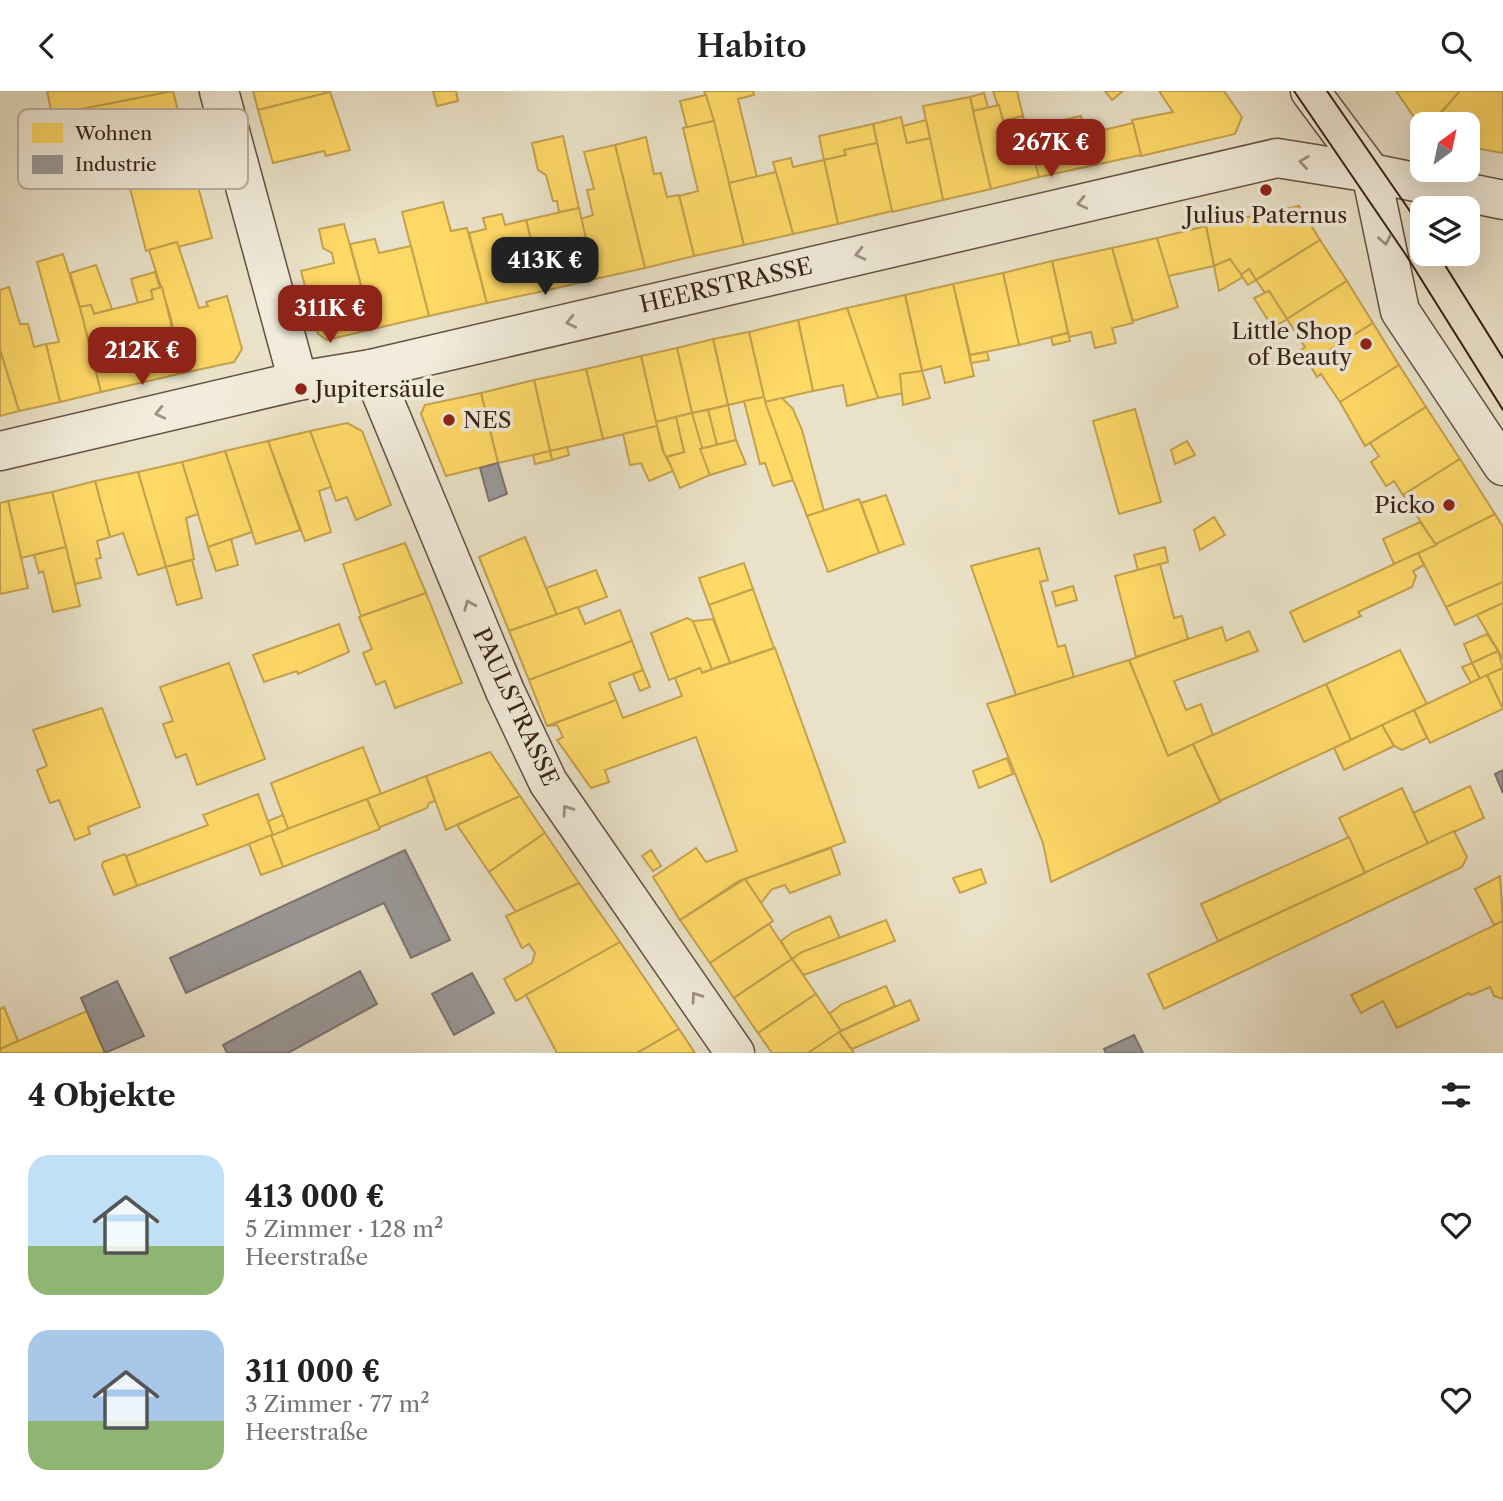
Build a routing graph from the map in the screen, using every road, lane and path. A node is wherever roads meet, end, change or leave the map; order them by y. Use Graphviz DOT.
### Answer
graph roads {
  1 [pos="219,91"];
  2 [pos="1310,91"];
  3 [pos="224,109"];
  4 [pos="1371,173"];
  5 [pos="246,189"];
  6 [pos="1503,200"];
  7 [pos="371,369"];
  8 [pos="298,381"];
  9 [pos="0,451"];
  10 [pos="1503,466"];
  11 [pos="735,1053"];
  1 -- 3 [label="street"];
  2 -- 4 [label="street"];
  4 -- 6 [label="street, HEERSTRASSE"];
  4 -- 7 [label="street, HEERSTRASSE, one-way"];
  4 -- 10 [label="street, one-way"];
  5 -- 8 [label="street"];
  7 -- 8 [label="street, HEERSTRASSE"];
  11 -- 7 [label="street, PAULSTRASSE, one-way"];
  8 -- 9 [label="street, HEERSTRASSE, one-way"];
}
